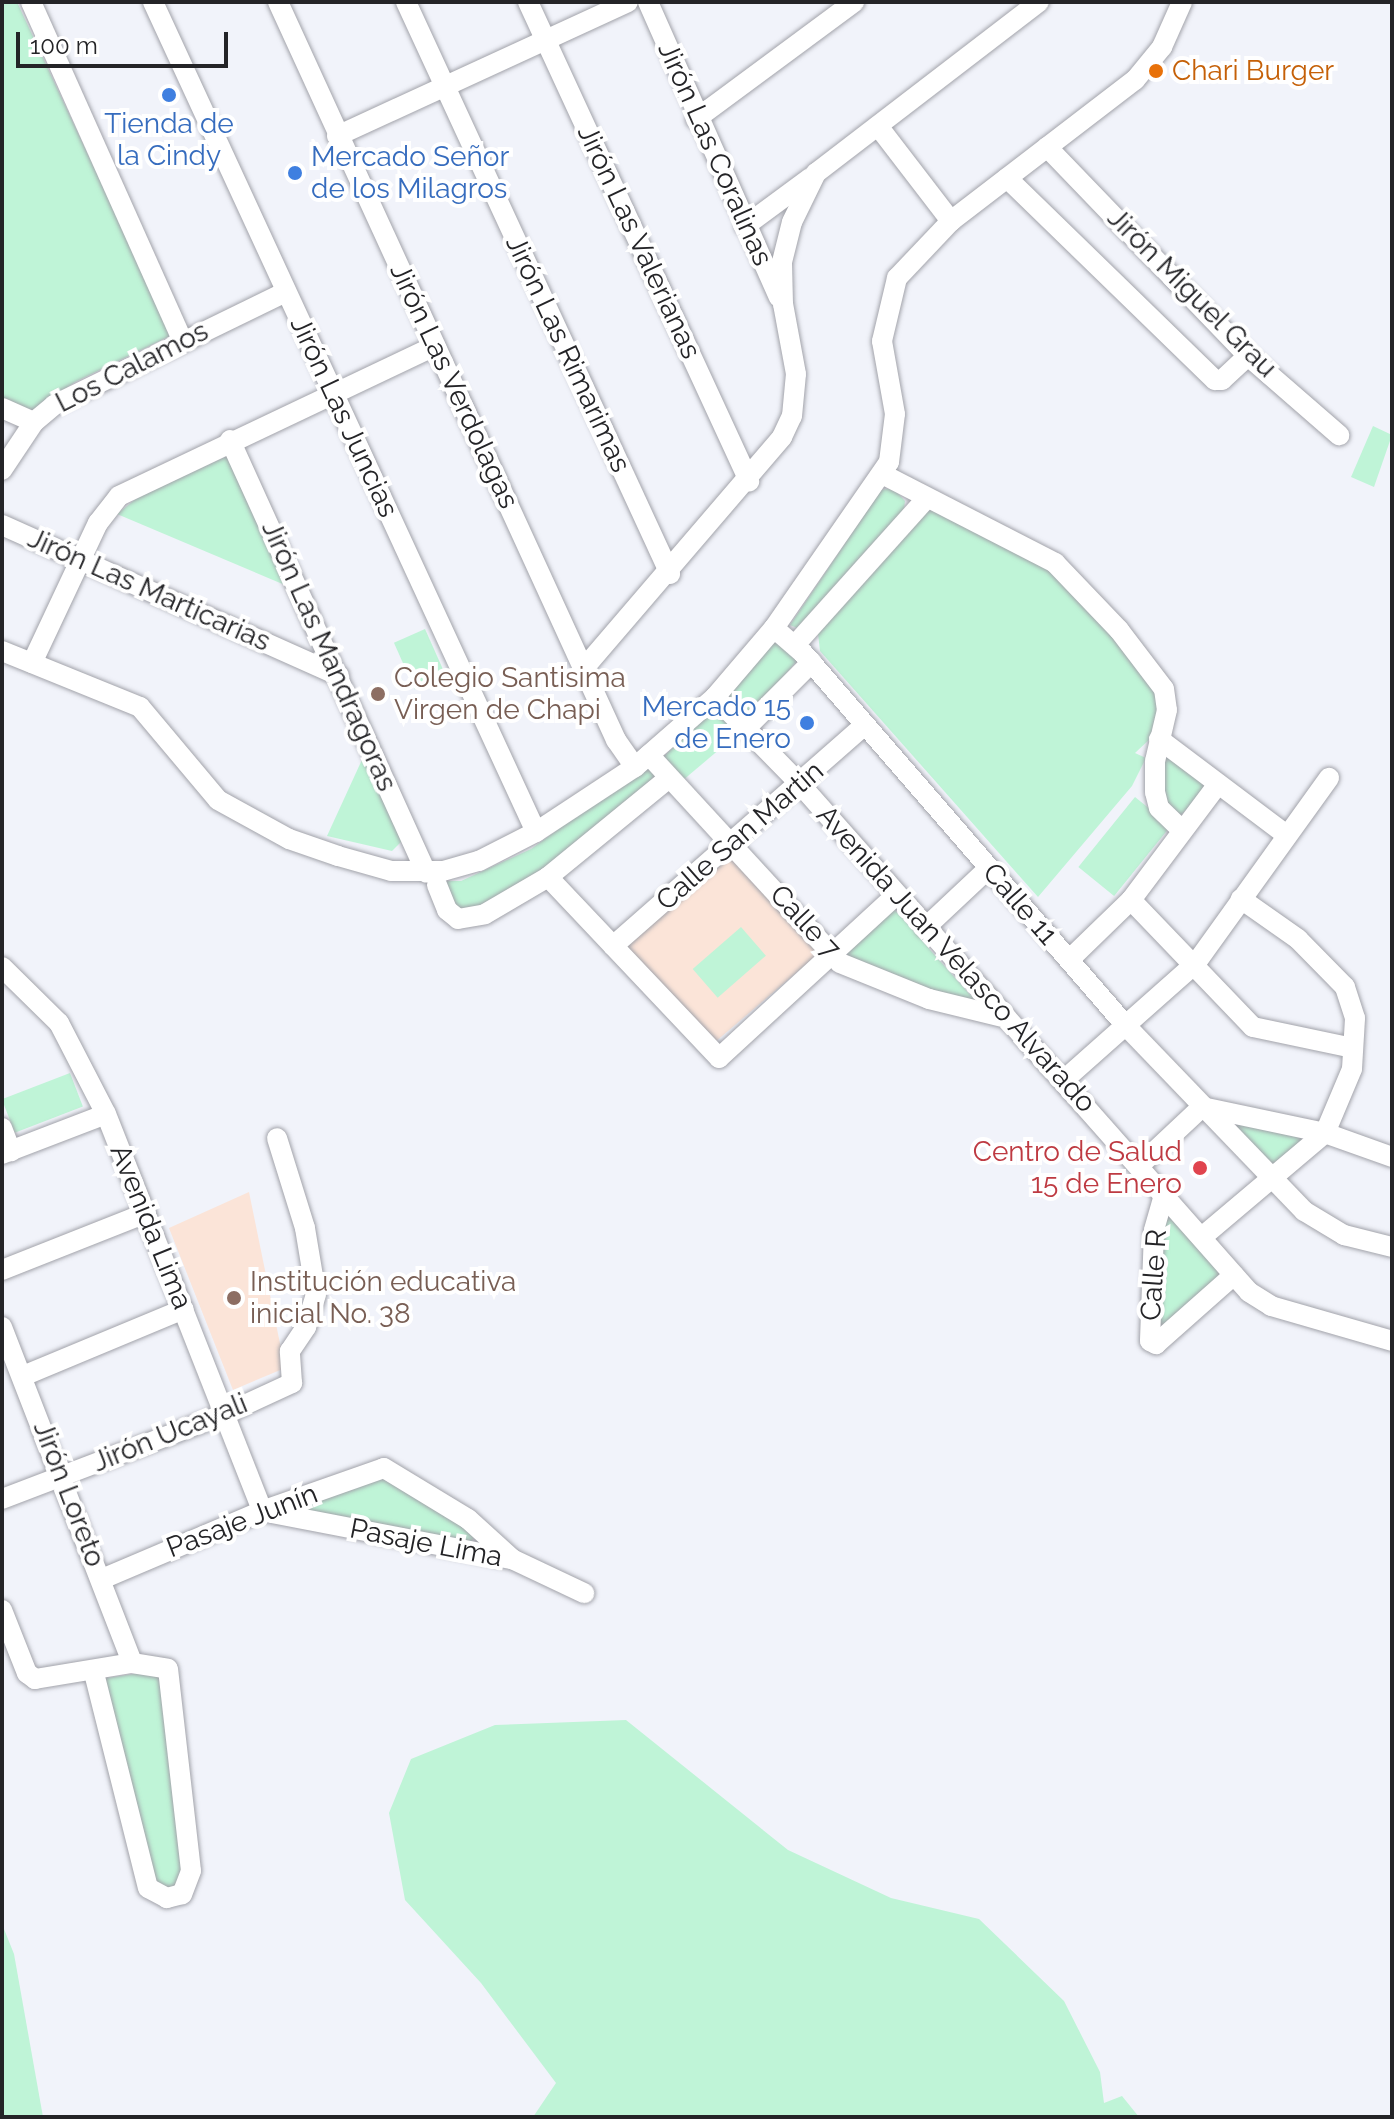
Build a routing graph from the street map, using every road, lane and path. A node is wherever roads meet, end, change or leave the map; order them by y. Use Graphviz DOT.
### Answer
graph roads {
  1 [pos="31,2"];
  2 [pos="153,2"];
  3 [pos="278,2"];
  4 [pos="406,2"];
  5 [pos="528,2"];
  6 [pos="628,2"];
  7 [pos="648,2"];
  8 [pos="854,2"];
  9 [pos="1039,2"];
  10 [pos="1182,2"];
  11 [pos="546,40"];
  12 [pos="444,88"];
  13 [pos="696,119"];
  14 [pos="878,126"];
  15 [pos="337,136"];
  16 [pos="1047,147"];
  17 [pos="816,173"];
  18 [pos="1007,178"];
  19 [pos="951,221"];
  20 [pos="745,226"];
  21 [pos="286,292"];
  22 [pos="783,304"];
  23 [pos="182,339"];
  24 [pos="435,346"];
  25 [pos="1248,356"];
  26 [pos="334,393"];
  27 [pos="2,408"];
  28 [pos="34,422"];
  29 [pos="1339,435"];
  30 [pos="230,440"];
  31 [pos="2,470"];
  32 [pos="882,474"];
  33 [pos="749,481"];
  34 [pos="926,499"];
  35 [pos="2,525"];
  36 [pos="83,558"];
  37 [pos="670,574"];
  38 [pos="774,628"];
  39 [pos="795,645"];
  40 [pos="2,651"];
  41 [pos="812,662"];
  42 [pos="32,663"];
  43 [pos="585,667"];
  44 [pos="339,676"];
  45 [pos="715,697"];
  46 [pos="865,725"];
  47 [pos="746,728"];
  48 [pos="1159,739"];
  49 [pos="642,761"];
  50 [pos="669,778"];
  51 [pos="1329,778"];
  52 [pos="799,783"];
  53 [pos="1218,784"];
  54 [pos="1182,830"];
  55 [pos="536,832"];
  56 [pos="1285,834"];
  57 [pos="734,844"];
  58 [pos="989,868"];
  59 [pos="548,877"];
  60 [pos="431,879"];
  61 [pos="895,896"];
  62 [pos="1241,899"];
  63 [pos="1131,900"];
  64 [pos="925,928"];
  65 [pos="613,946"];
  66 [pos="831,954"];
  67 [pos="1069,960"];
  68 [pos="1196,963"];
  69 [pos="2,967"];
  70 [pos="1007,1018"];
  71 [pos="1128,1028"];
  72 [pos="1353,1048"];
  73 [pos="1064,1080"];
  74 [pos="1202,1107"];
  75 [pos="106,1114"];
  76 [pos="2,1128"];
  77 [pos="1325,1133"];
  78 [pos="277,1138"];
  79 [pos="7,1152"];
  80 [pos="1392,1157"];
  81 [pos="1140,1165"];
  82 [pos="1272,1176"];
  83 [pos="1164,1195"];
  84 [pos="146,1213"];
  85 [pos="1202,1237"];
  86 [pos="1392,1247"];
  87 [pos="2,1270"];
  88 [pos="1234,1275"];
  89 [pos="184,1309"];
  90 [pos="2,1327"];
  91 [pos="1392,1341"];
  92 [pos="23,1376"];
  93 [pos="225,1414"];
  94 [pos="61,1476"];
  95 [pos="2,1499"];
  96 [pos="262,1511"];
  97 [pos="512,1559"];
  98 [pos="102,1579"];
  99 [pos="584,1593"];
  100 [pos="2,1610"];
  101 [pos="132,1663"];
  102 [pos="94,1673"];
  1 -- 23 [label="street"];
  2 -- 21 [label="street, Jirón Las Juncias"];
  3 -- 15 [label="street, Jirón Las Verdolagas"];
  4 -- 12 [label="street, Jirón Las Rimarimas"];
  5 -- 11 [label="street, Jirón Las Valerianas"];
  6 -- 11 [label="street"];
  7 -- 13 [label="street, Jirón Las Coralinas"];
  8 -- 13 [label="street"];
  9 -- 14 [label="street"];
  10 -- 16 [label="street"];
  11 -- 12 [label="street"];
  11 -- 33 [label="street, Jirón Las Valerianas"];
  12 -- 15 [label="street"];
  12 -- 37 [label="street, Jirón Las Rimarimas"];
  13 -- 20 [label="street, Jirón Las Coralinas"];
  14 -- 17 [label="street"];
  14 -- 19 [label="street"];
  15 -- 24 [label="street, Jirón Las Verdolagas"];
  16 -- 18 [label="street"];
  16 -- 25 [label="street, Jirón Miguel Grau"];
  17 -- 20 [label="street"];
  17 -- 22 [label="street"];
  18 -- 19 [label="street"];
  18 -- 25 [label="street"];
  19 -- 32 [label="street"];
  20 -- 22 [label="street, Jirón Las Coralinas"];
  21 -- 23 [label="street, Los Calamos"];
  21 -- 26 [label="street, Jirón Las Juncias"];
  22 -- 33 [label="street"];
  23 -- 28 [label="street, Los Calamos"];
  24 -- 26 [label="street"];
  24 -- 43 [label="street, Jirón Las Verdolagas"];
  25 -- 29 [label="street, Jirón Miguel Grau"];
  26 -- 30 [label="street"];
  26 -- 55 [label="street, Jirón Las Juncias"];
  27 -- 28 [label="street"];
  28 -- 31 [label="street, Los Calamos"];
  30 -- 36 [label="street"];
  30 -- 44 [label="street, Jirón Las Mandragoras"];
  32 -- 34 [label="street"];
  32 -- 38 [label="street"];
  33 -- 37 [label="street"];
  34 -- 39 [label="street"];
  34 -- 48 [label="street"];
  35 -- 36 [label="street, Jirón Las Marticarias"];
  36 -- 42 [label="street"];
  36 -- 44 [label="street, Jirón Las Marticarias"];
  37 -- 43 [label="street"];
  38 -- 39 [label="street, Calle 11"];
  38 -- 45 [label="street"];
  39 -- 41 [label="street, Calle 11"];
  40 -- 42 [label="street"];
  41 -- 46 [label="street, Calle 11"];
  41 -- 47 [label="street"];
  42 -- 60 [label="street"];
  43 -- 49 [label="street, Jirón Las Verdolagas"];
  44 -- 60 [label="street, Jirón Las Mandragoras"];
  45 -- 47 [label="street, Avenida Juan Velasco Alvarado"];
  45 -- 49 [label="street"];
  46 -- 52 [label="street, Calle San Martin"];
  46 -- 58 [label="street, Calle 11"];
  47 -- 52 [label="street, Avenida Juan Velasco Alvarado"];
  48 -- 53 [label="street"];
  48 -- 54 [label="street"];
  49 -- 50 [label="street, Calle 7"];
  49 -- 55 [label="street"];
  50 -- 57 [label="street, Calle 7"];
  50 -- 59 [label="street, Jirón Las Mandragoras"];
  51 -- 56 [label="street"];
  52 -- 57 [label="street, Calle San Martin"];
  52 -- 61 [label="street, Avenida Juan Velasco Alvarado"];
  53 -- 54 [label="street"];
  53 -- 56 [label="street"];
  54 -- 63 [label="street"];
  55 -- 60 [label="street"];
  56 -- 62 [label="street"];
  57 -- 65 [label="street, Calle San Martin"];
  57 -- 66 [label="street, Calle 7"];
  58 -- 64 [label="street"];
  58 -- 67 [label="street, Calle 11"];
  59 -- 60 [label="street, Jirón Las Mandragoras"];
  59 -- 65 [label="street"];
  61 -- 64 [label="street, Avenida Juan Velasco Alvarado"];
  61 -- 66 [label="street"];
  62 -- 68 [label="street"];
  62 -- 72 [label="street"];
  63 -- 67 [label="street"];
  63 -- 68 [label="street"];
  64 -- 70 [label="street, Avenida Juan Velasco Alvarado"];
  65 -- 66 [label="street"];
  66 -- 70 [label="street, Calle 7"];
  67 -- 71 [label="street, Calle 11"];
  68 -- 71 [label="street"];
  68 -- 72 [label="street"];
  69 -- 75 [label="street, Avenida Lima"];
  70 -- 73 [label="street, Avenida Juan Velasco Alvarado"];
  71 -- 73 [label="street"];
  71 -- 74 [label="street, Calle 11"];
  72 -- 77 [label="street"];
  73 -- 81 [label="street, Avenida Juan Velasco Alvarado"];
  74 -- 77 [label="street"];
  74 -- 81 [label="street"];
  74 -- 82 [label="street, Calle 11"];
  75 -- 79 [label="street"];
  75 -- 84 [label="street, Avenida Lima"];
  76 -- 79 [label="street"];
  77 -- 80 [label="street"];
  77 -- 82 [label="street"];
  78 -- 93 [label="street, Jirón Ucayali"];
  81 -- 83 [label="street, Avenida Juan Velasco Alvarado"];
  82 -- 85 [label="street"];
  82 -- 86 [label="street, Calle 11"];
  83 -- 85 [label="street, Avenida Juan Velasco Alvarado"];
  83 -- 88 [label="street, Calle R"];
  84 -- 87 [label="street"];
  84 -- 89 [label="street, Avenida Lima"];
  85 -- 88 [label="street, Avenida Juan Velasco Alvarado"];
  88 -- 91 [label="street, Avenida Juan Velasco Alvarado"];
  89 -- 92 [label="street"];
  89 -- 93 [label="street, Avenida Lima"];
  90 -- 92 [label="street, Jirón Loreto"];
  92 -- 94 [label="street, Jirón Loreto"];
  93 -- 94 [label="street, Jirón Ucayali"];
  93 -- 96 [label="street, Avenida Lima"];
  94 -- 95 [label="street, Jirón Ucayali"];
  94 -- 98 [label="street, Jirón Loreto"];
  96 -- 97 [label="street, Pasaje Lima"];
  96 -- 97 [label="street, Pasaje Junín"];
  96 -- 98 [label="street, Pasaje Junín"];
  97 -- 99 [label="street, Pasaje Lima"];
  98 -- 101 [label="street, Jirón Loreto"];
  100 -- 102 [label="street"];
  101 -- 102 [label="street"];
  101 -- 102 [label="street"];
}
